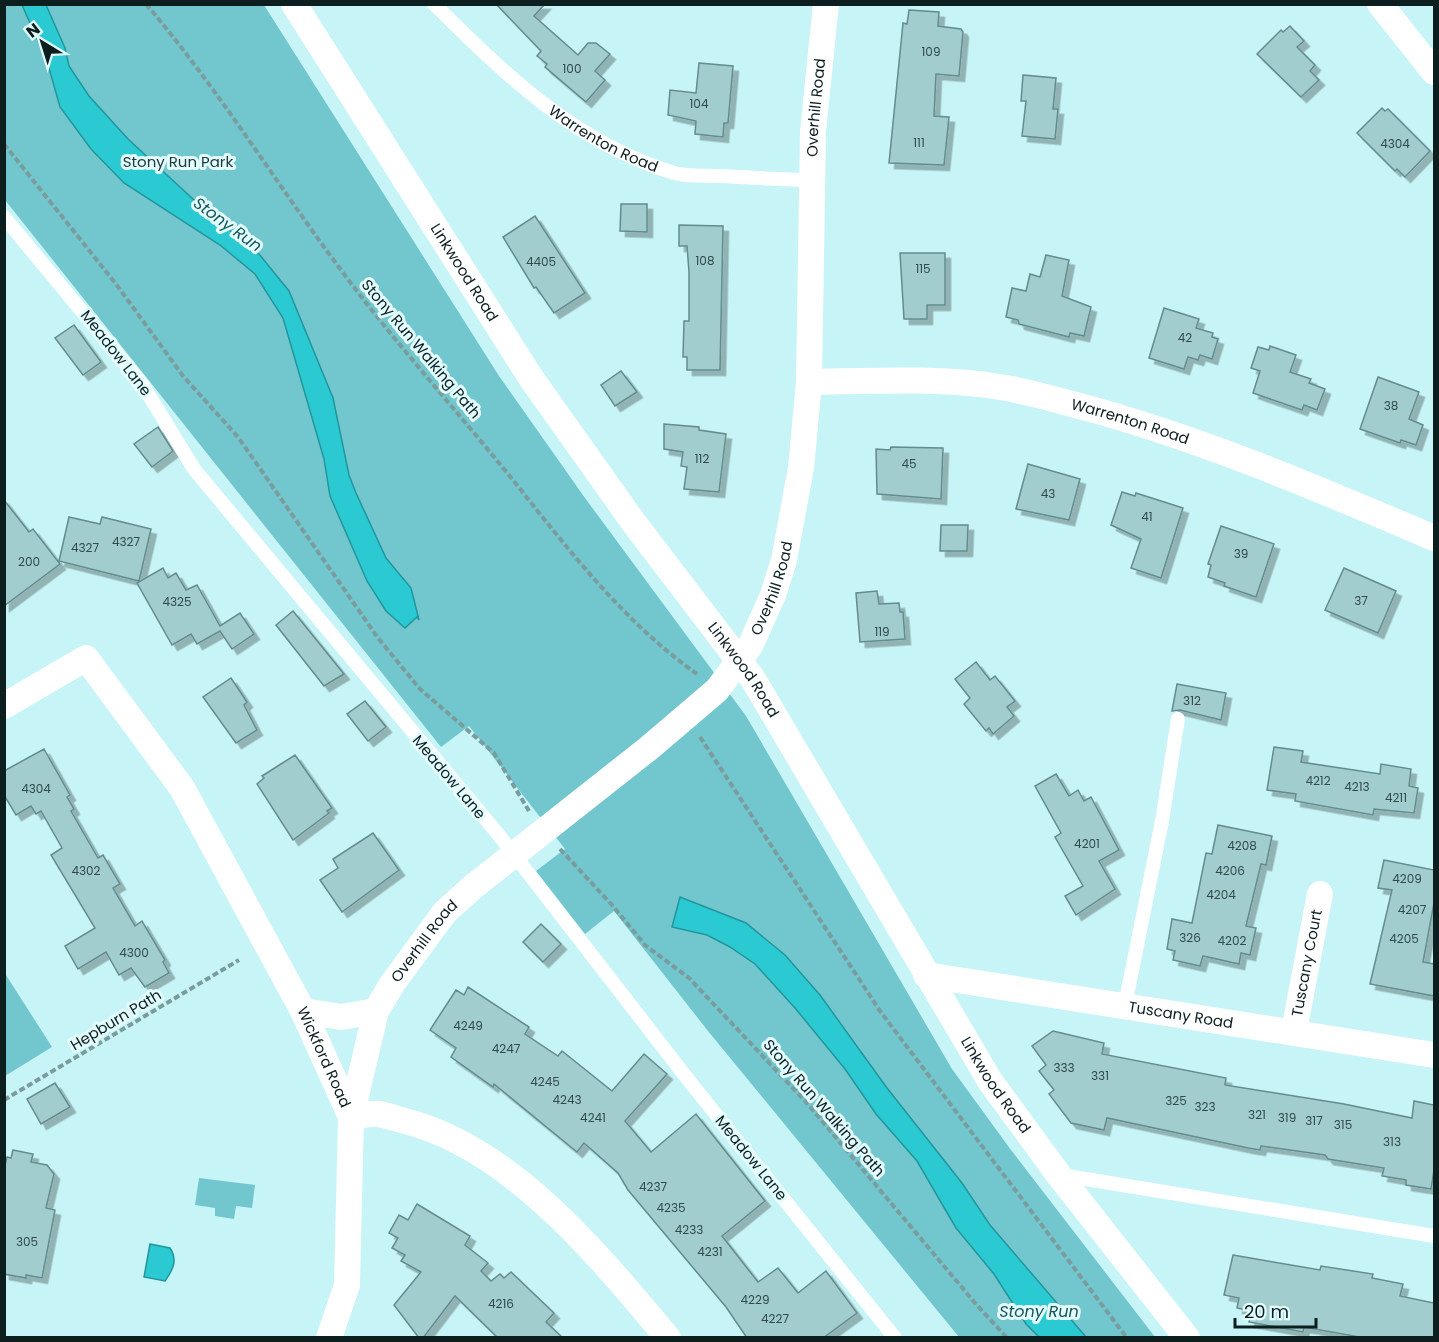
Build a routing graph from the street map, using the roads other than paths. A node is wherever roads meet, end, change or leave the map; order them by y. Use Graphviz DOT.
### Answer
graph roads {
  1 [pos="294,4"];
  2 [pos="434,4"];
  3 [pos="826,4"];
  4 [pos="1380,4"];
  5 [pos="1434,72"];
  6 [pos="811,180"];
  7 [pos="4,217"];
  8 [pos="809,382"];
  9 [pos="1434,538"];
  10 [pos="740,661"];
  11 [pos="4,706"];
  12 [pos="1178,719"];
  13 [pos="513,854"];
  14 [pos="1320,894"];
  15 [pos="926,975"];
  16 [pos="1125,1005"];
  17 [pos="303,1011"];
  18 [pos="376,1011"];
  19 [pos="1294,1031"];
  20 [pos="1434,1054"];
  21 [pos="351,1117"];
  22 [pos="1058,1174"];
  23 [pos="1434,1236"];
  24 [pos="329,1338"];
  25 [pos="668,1338"];
  26 [pos="895,1338"];
  27 [pos="1187,1338"];
  1 -- 10 [label="street, Linkwood Road"];
  2 -- 6 [label="lane, Warrenton Road"];
  3 -- 6 [label="street, Overhill Road"];
  4 -- 5 [label="street"];
  6 -- 8 [label="street, Overhill Road"];
  7 -- 13 [label="lane, Meadow Lane"];
  8 -- 9 [label="street, Warrenton Road"];
  8 -- 10 [label="street, Overhill Road"];
  10 -- 13 [label="street, Overhill Road"];
  10 -- 15 [label="street, Linkwood Road"];
  11 -- 17 [label="street, Wickford Road"];
  12 -- 16 [label="lane"];
  13 -- 18 [label="street, Overhill Road"];
  13 -- 26 [label="lane, Meadow Lane"];
  14 -- 19 [label="street, Tuscany Court"];
  15 -- 16 [label="street, Tuscany Road"];
  15 -- 22 [label="street, Linkwood Road"];
  16 -- 19 [label="street, Tuscany Road"];
  17 -- 18 [label="street"];
  17 -- 21 [label="street, Wickford Road"];
  18 -- 21 [label="street, Overhill Road"];
  19 -- 20 [label="street, Tuscany Road"];
  21 -- 24 [label="street, Overhill Road"];
  21 -- 25 [label="street, Wickford Road"];
  22 -- 23 [label="lane"];
  22 -- 27 [label="street, Linkwood Road"];
}
